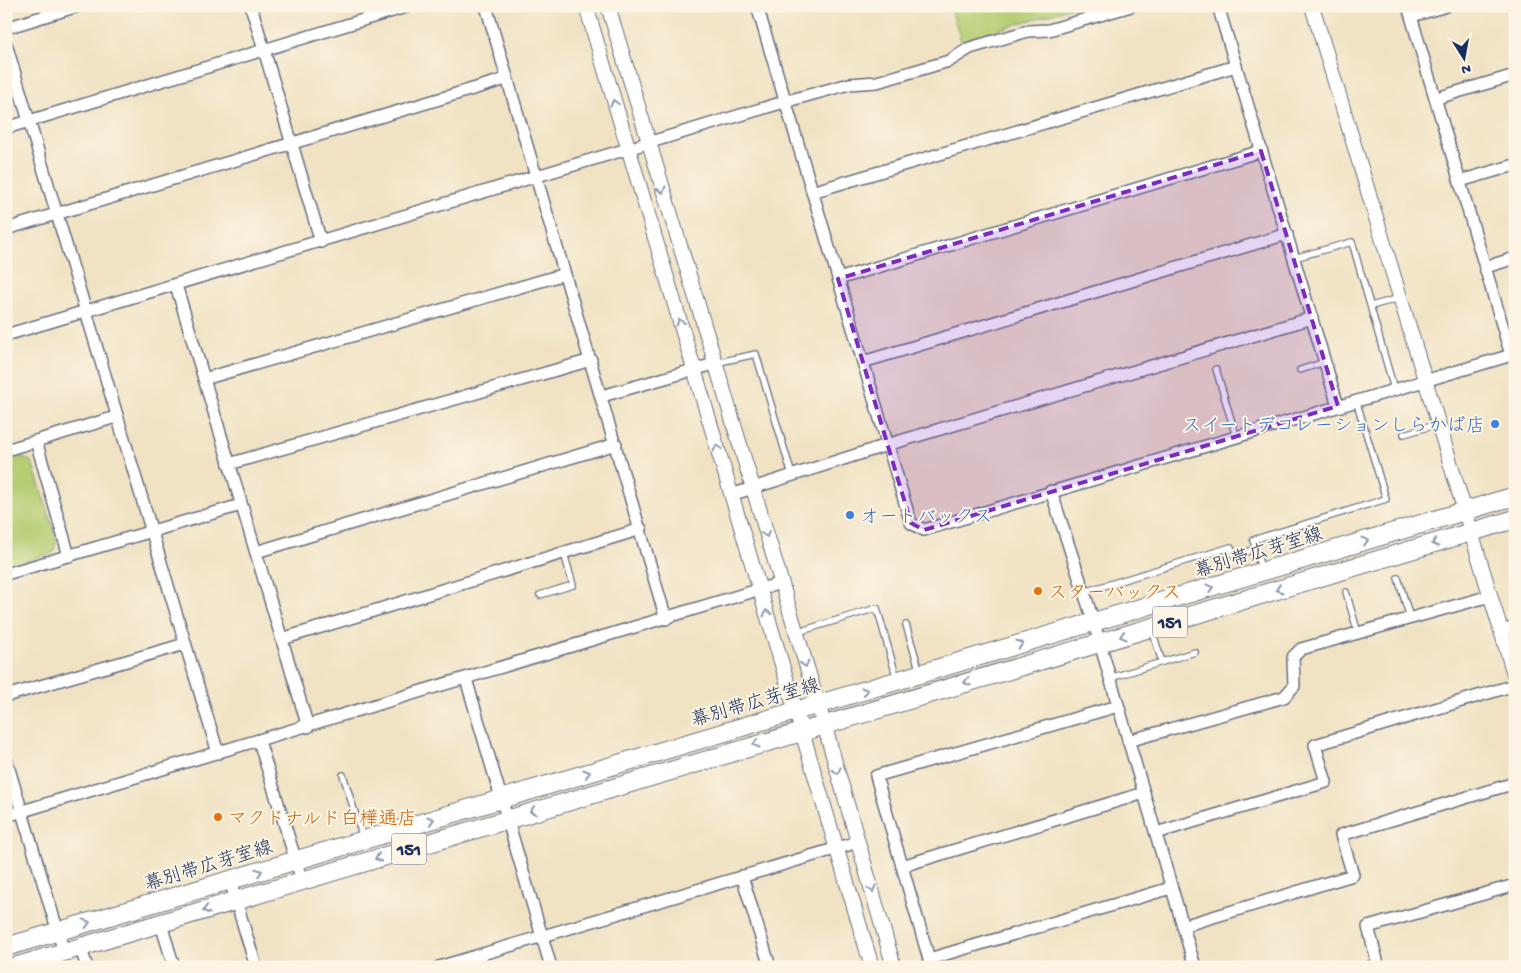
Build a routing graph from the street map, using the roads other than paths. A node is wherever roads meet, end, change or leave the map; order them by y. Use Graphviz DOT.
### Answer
graph roads {
  1 [pos="78,6"];
  2 [pos="251,6"];
  3 [pos="410,6"];
  4 [pos="486,6"];
  5 [pos="586,6"];
  6 [pos="608,6"];
  7 [pos="1131,6"];
  8 [pos="1218,6"];
  9 [pos="1312,6"];
  10 [pos="1446,6"];
  11 [pos="760,7"];
  12 [pos="1410,11"];
  13 [pos="6,28"];
  14 [pos="6,44"];
  15 [pos="265,52"];
  16 [pos="1236,66"];
  17 [pos="1515,75"];
  18 [pos="506,79"];
  19 [pos="1437,98"];
  20 [pos="784,102"];
  21 [pos="29,121"];
  22 [pos="6,128"];
  23 [pos="292,144"];
  24 [pos="649,144"];
  25 [pos="628,150"];
  26 [pos="1261,151"];
  27 [pos="1515,165"];
  28 [pos="537,177"];
  29 [pos="1460,181"];
  30 [pos="812,192"];
  31 [pos="56,214"];
  32 [pos="6,228"];
  33 [pos="1287,234"];
  34 [pos="321,242"];
  35 [pos="1294,258"];
  36 [pos="1515,258"];
  37 [pos="1486,267"];
  38 [pos="565,274"];
  39 [pos="838,279"];
  40 [pos="176,285"];
  41 [pos="1400,298"];
  42 [pos="1370,306"];
  43 [pos="86,312"];
  44 [pos="1312,318"];
  45 [pos="6,335"];
  46 [pos="1513,354"];
  47 [pos="591,360"];
  48 [pos="863,362"];
  49 [pos="1325,362"];
  50 [pos="714,364"];
  51 [pos="694,369"];
  52 [pos="1216,369"];
  53 [pos="1300,370"];
  54 [pos="204,379"];
  55 [pos="1424,380"];
  56 [pos="1394,389"];
  57 [pos="602,396"];
  58 [pos="1356,400"];
  59 [pos="1338,406"];
  60 [pos="116,417"];
  61 [pos="1438,424"];
  62 [pos="1404,434"];
  63 [pos="1236,436"];
  64 [pos="36,441"];
  65 [pos="616,444"];
  66 [pos="888,445"];
  67 [pos="6,450"];
  68 [pos="229,464"];
  69 [pos="792,475"];
  70 [pos="751,488"];
  71 [pos="1052,491"];
  72 [pos="731,495"];
  73 [pos="1515,496"];
  74 [pos="241,505"];
  75 [pos="1465,511"];
  76 [pos="1515,519"];
  77 [pos="641,530"];
  78 [pos="150,532"];
  79 [pos="1471,532"];
  80 [pos="1255,549"];
  81 [pos="256,552"];
  82 [pos="564,553"];
  83 [pos="69,556"];
  84 [pos="1262,572"];
  85 [pos="6,574"];
  86 [pos="1398,578"];
  87 [pos="781,583"];
  88 [pos="760,590"];
  89 [pos="1084,592"];
  90 [pos="1346,592"];
  91 [pos="540,595"];
  92 [pos="1490,596"];
  93 [pos="1410,618"];
  94 [pos="666,619"];
  95 [pos="1094,623"];
  96 [pos="906,625"];
  97 [pos="1515,627"];
  98 [pos="1151,628"];
  99 [pos="1501,631"];
  100 [pos="796,632"];
  101 [pos="1358,633"];
  102 [pos="282,640"];
  103 [pos="1100,643"];
  104 [pos="185,644"];
  105 [pos="1195,652"];
  106 [pos="1162,662"];
  107 [pos="920,674"];
  108 [pos="1110,678"];
  109 [pos="1515,678"];
  110 [pos="466,679"];
  111 [pos="898,681"];
  112 [pos="1515,685"];
  113 [pos="6,696"];
  114 [pos="818,704"];
  115 [pos="1118,706"];
  116 [pos="796,710"];
  117 [pos="824,724"];
  118 [pos="308,726"];
  119 [pos="803,730"];
  120 [pos="259,741"];
  121 [pos="1128,741"];
  122 [pos="218,753"];
  123 [pos="6,759"];
  124 [pos="343,775"];
  125 [pos="1515,783"];
  126 [pos="1144,793"];
  127 [pos="502,799"];
  128 [pos="22,811"];
  129 [pos="6,816"];
  130 [pos="508,819"];
  131 [pos="1156,834"];
  132 [pos="364,840"];
  133 [pos="858,842"];
  134 [pos="838,847"];
  135 [pos="296,860"];
  136 [pos="902,866"];
  137 [pos="742,876"];
  138 [pos="230,881"];
  139 [pos="302,881"];
  140 [pos="1515,885"];
  141 [pos="1171,888"];
  142 [pos="235,901"];
  143 [pos="161,924"];
  144 [pos="1183,926"];
  145 [pos="58,931"];
  146 [pos="543,937"];
  147 [pos="6,947"];
  148 [pos="72,949"];
  149 [pos="480,955"];
  150 [pos="930,963"];
  151 [pos="767,966"];
  152 [pos="14,967"];
  153 [pos="87,967"];
  154 [pos="174,967"];
  155 [pos="256,967"];
  156 [pos="439,967"];
  157 [pos="483,967"];
  158 [pos="552,967"];
  159 [pos="872,967"];
  160 [pos="894,967"];
  161 [pos="1195,967"];
  162 [pos="1370,967"];
  1 -- 13 [label="street"];
  2 -- 15 [label="street"];
  3 -- 15 [label="street"];
  4 -- 18 [label="street"];
  25 -- 5 [label="street, one-way"];
  6 -- 24 [label="street"];
  7 -- 20 [label="street"];
  8 -- 16 [label="street"];
  9 -- 41 [label="street"];
  10 -- 12 [label="street"];
  11 -- 20 [label="street"];
  12 -- 19 [label="street"];
  14 -- 21 [label="street"];
  15 -- 21 [label="street"];
  15 -- 23 [label="street"];
  16 -- 26 [label="street"];
  16 -- 30 [label="street"];
  17 -- 19 [label="street"];
  18 -- 23 [label="street"];
  18 -- 28 [label="street"];
  19 -- 29 [label="street"];
  20 -- 24 [label="street"];
  20 -- 30 [label="street"];
  21 -- 22 [label="street"];
  21 -- 31 [label="street"];
  23 -- 31 [label="street"];
  23 -- 34 [label="street"];
  24 -- 25 [label="street"];
  24 -- 50 [label="street, one-way"];
  25 -- 28 [label="street"];
  51 -- 25 [label="street, one-way"];
  26 -- 33 [label="street"];
  26 -- 39 [label="street"];
  27 -- 29 [label="street"];
  28 -- 34 [label="street"];
  28 -- 38 [label="street"];
  29 -- 37 [label="street"];
  30 -- 39 [label="street"];
  31 -- 32 [label="street"];
  31 -- 43 [label="street"];
  33 -- 35 [label="street"];
  33 -- 48 [label="street"];
  34 -- 40 [label="street"];
  35 -- 42 [label="lane"];
  35 -- 44 [label="street"];
  36 -- 37 [label="street"];
  37 -- 46 [label="street"];
  38 -- 47 [label="street"];
  38 -- 54 [label="street"];
  39 -- 48 [label="street"];
  40 -- 43 [label="street"];
  40 -- 54 [label="street"];
  41 -- 42 [label="lane"];
  41 -- 55 [label="street"];
  42 -- 56 [label="lane"];
  43 -- 45 [label="street"];
  43 -- 60 [label="street"];
  44 -- 49 [label="street"];
  44 -- 66 [label="street"];
  46 -- 55 [label="street"];
  47 -- 57 [label="street"];
  47 -- 68 [label="street"];
  48 -- 66 [label="street"];
  49 -- 53 [label="lane"];
  49 -- 59 [label="street"];
  50 -- 51 [label="street"];
  50 -- 69 [label="lane"];
  50 -- 70 [label="street"];
  51 -- 57 [label="street"];
  72 -- 51 [label="street, one-way"];
  52 -- 63 [label="lane"];
  54 -- 68 [label="street"];
  55 -- 56 [label="street"];
  55 -- 61 [label="street"];
  56 -- 58 [label="street"];
  57 -- 65 [label="street"];
  58 -- 59 [label="street"];
  58 -- 80 [label="lane"];
  59 -- 63 [label="street"];
  60 -- 64 [label="street"];
  60 -- 78 [label="street"];
  61 -- 62 [label="lane"];
  61 -- 75 [label="street"];
  63 -- 71 [label="street"];
  64 -- 67 [label="street"];
  64 -- 83 [label="street"];
  65 -- 77 [label="street"];
  65 -- 81 [label="street"];
  66 -- 69 [label="street"];
  66 -- 71 [label="street"];
  68 -- 74 [label="street"];
  69 -- 70 [label="street"];
  70 -- 72 [label="street"];
  70 -- 87 [label="street, one-way"];
  71 -- 89 [label="street"];
  72 -- 88 [label="street"];
  73 -- 75 [label="main road, 幕別帯広芽室線 / 151"];
  74 -- 78 [label="street"];
  74 -- 81 [label="street"];
  75 -- 79 [label="street"];
  84 -- 75 [label="main road, 幕別帯広芽室線 / 151, one-way"];
  76 -- 79 [label="main road, 151"];
  77 -- 82 [label="street"];
  77 -- 94 [label="street"];
  78 -- 83 [label="street"];
  78 -- 104 [label="street"];
  79 -- 92 [label="street"];
  79 -- 98 [label="main road, 151, one-way"];
  80 -- 84 [label="lane"];
  80 -- 89 [label="lane"];
  81 -- 102 [label="street"];
  82 -- 91 [label="lane"];
  82 -- 102 [label="street"];
  83 -- 85 [label="street"];
  95 -- 84 [label="main road, 幕別帯広芽室線 / 151, one-way"];
  86 -- 93 [label="lane"];
  87 -- 88 [label="street"];
  87 -- 100 [label="street"];
  88 -- 94 [label="street"];
  116 -- 88 [label="street, one-way"];
  89 -- 95 [label="street"];
  90 -- 101 [label="lane"];
  92 -- 93 [label="street"];
  92 -- 99 [label="street"];
  93 -- 101 [label="street"];
  94 -- 110 [label="street"];
  95 -- 103 [label="street"];
  107 -- 95 [label="main road, 幕別帯広芽室線 / 151, one-way"];
  96 -- 107 [label="lane"];
  97 -- 99 [label="street"];
  98 -- 103 [label="main road, 151, one-way"];
  98 -- 106 [label="lane"];
  99 -- 109 [label="street"];
  100 -- 111 [label="lane"];
  100 -- 114 [label="street, one-way"];
  101 -- 121 [label="street"];
  102 -- 118 [label="street"];
  103 -- 108 [label="street"];
  103 -- 117 [label="main road, 151, one-way"];
  104 -- 113 [label="street"];
  104 -- 122 [label="street"];
  105 -- 106 [label="lane"];
  106 -- 108 [label="lane"];
  107 -- 111 [label="main road, 幕別帯広芽室線 / 151"];
  108 -- 115 [label="street"];
  110 -- 118 [label="street"];
  110 -- 127 [label="street"];
  114 -- 111 [label="main road, 幕別帯広芽室線 / 151, one-way"];
  112 -- 131 [label="street"];
  114 -- 116 [label="main road, 幕別帯広芽室線 / 151"];
  114 -- 117 [label="street"];
  115 -- 121 [label="street"];
  115 -- 136 [label="street"];
  116 -- 119 [label="street"];
  127 -- 116 [label="main road, 幕別帯広芽室線 / 151, one-way"];
  117 -- 119 [label="main road, 151"];
  117 -- 133 [label="street, one-way"];
  118 -- 120 [label="street"];
  119 -- 130 [label="main road, 151, one-way"];
  119 -- 134 [label="street"];
  120 -- 122 [label="street"];
  120 -- 135 [label="street"];
  121 -- 126 [label="street"];
  122 -- 128 [label="street"];
  123 -- 128 [label="street"];
  124 -- 132 [label="lane"];
  125 -- 144 [label="street"];
  126 -- 131 [label="street"];
  126 -- 136 [label="street"];
  127 -- 130 [label="street"];
  132 -- 127 [label="main road, 幕別帯広芽室線 / 151, one-way"];
  128 -- 129 [label="street"];
  128 -- 145 [label="street"];
  130 -- 139 [label="main road, 151, one-way"];
  130 -- 146 [label="street"];
  131 -- 141 [label="street"];
  132 -- 135 [label="main road, 幕別帯広芽室線 / 151"];
  133 -- 134 [label="street"];
  133 -- 160 [label="street, one-way"];
  134 -- 137 [label="street"];
  134 -- 159 [label="street"];
  138 -- 135 [label="main road, 幕別帯広芽室線 / 151, one-way"];
  135 -- 139 [label="street"];
  136 -- 150 [label="street"];
  137 -- 146 [label="street"];
  137 -- 151 [label="street"];
  138 -- 142 [label="street"];
  145 -- 138 [label="main road, 幕別帯広芽室線 / 151, one-way"];
  139 -- 142 [label="main road, 151"];
  140 -- 162 [label="street"];
  141 -- 144 [label="street"];
  141 -- 150 [label="street"];
  142 -- 143 [label="main road, 151, one-way"];
  142 -- 155 [label="street"];
  143 -- 148 [label="main road, 151"];
  143 -- 154 [label="street"];
  144 -- 161 [label="street"];
  145 -- 147 [label="main road, 幕別帯広芽室線 / 151"];
  145 -- 148 [label="street"];
  146 -- 149 [label="street"];
  146 -- 158 [label="street"];
  148 -- 152 [label="main road, 151"];
  148 -- 153 [label="street"];
  149 -- 156 [label="street"];
  149 -- 157 [label="lane"];
}
